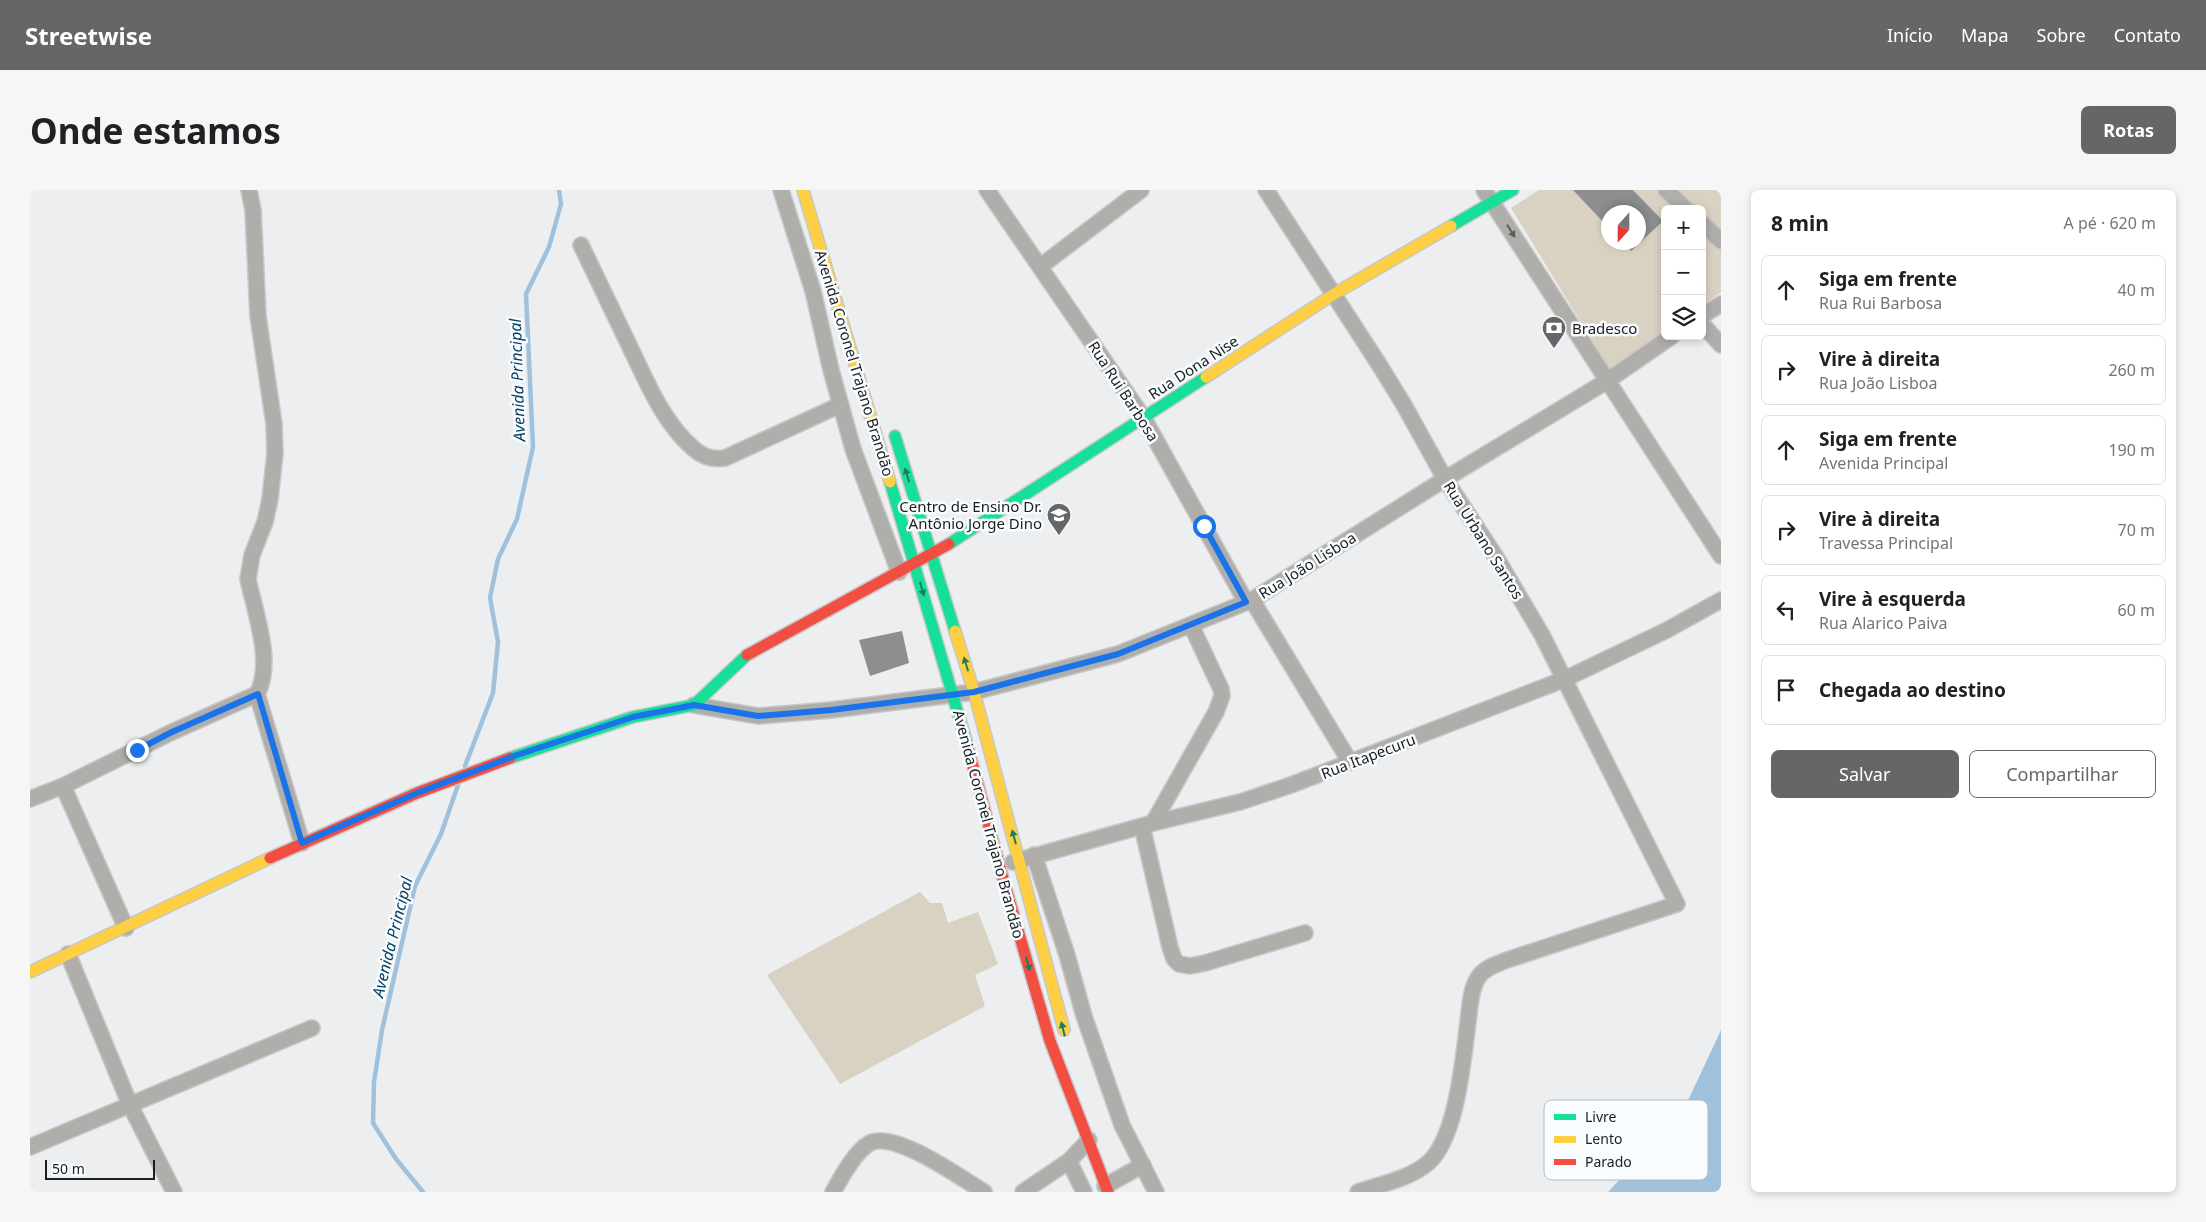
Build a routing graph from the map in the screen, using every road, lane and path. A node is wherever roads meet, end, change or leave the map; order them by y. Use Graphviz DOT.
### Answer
graph roads {
  1 [pos="249,190"];
  2 [pos="781,190"];
  3 [pos="803,190"];
  4 [pos="987,190"];
  5 [pos="1142,190"];
  6 [pos="1266,190"];
  7 [pos="1514,190"];
  8 [pos="1666,190"];
  9 [pos="1488,196"];
  10 [pos="1682,205"];
  11 [pos="1706,228"];
  12 [pos="1721,241"];
  13 [pos="581,245"];
  14 [pos="1041,266"];
  15 [pos="1334,294"];
  16 [pos="1721,304"];
  17 [pos="1706,313"];
  18 [pos="1706,328"];
  19 [pos="1666,340"];
  20 [pos="1721,345"];
  21 [pos="1607,381"];
  22 [pos="840,405"];
  23 [pos="1143,417"];
  24 [pos="890,422"];
  25 [pos="1445,479"];
  26 [pos="932,555"];
  27 [pos="1721,556"];
  28 [pos="915,564"];
  29 [pos="899,572"];
  30 [pos="1721,600"];
  31 [pos="1249,601"];
  32 [pos="1191,625"];
  33 [pos="1565,679"];
  34 [pos="974,692"];
  35 [pos="258,694"];
  36 [pos="954,695"];
  37 [pos="694,705"];
  38 [pos="1350,762"];
  39 [pos="63,786"];
  40 [pos="30,799"];
  41 [pos="1148,825"];
  42 [pos="302,843"];
  43 [pos="1027,858"];
  44 [pos="1000,868"];
  45 [pos="126,928"];
  46 [pos="1305,933"];
  47 [pos="68,954"];
  48 [pos="30,972"];
  49 [pos="312,1028"];
  50 [pos="1068,1046"];
  51 [pos="1075,1074"];
  52 [pos="130,1105"];
  53 [pos="1078,1111"];
  54 [pos="1091,1145"];
  55 [pos="30,1146"];
  56 [pos="1069,1161"];
  57 [pos="1143,1166"];
  58 [pos="1103,1190"];
  59 [pos="174,1192"];
  60 [pos="833,1192"];
  61 [pos="984,1192"];
  62 [pos="1023,1192"];
  63 [pos="1084,1192"];
  64 [pos="1156,1192"];
  65 [pos="1358,1192"];
  1 -- 35 [label="street"];
  2 -- 22 [label="street, Avenida Coronel Trajano Brandão"];
  3 -- 28 [label="street, Avenida Coronel Trajano Brandão"];
  4 -- 14 [label="street, Rua Rui Barbosa"];
  5 -- 14 [label="street"];
  6 -- 15 [label="street, Rua Urbano Santos"];
  7 -- 9 [label="street, Rua Dona Nise"];
  8 -- 10 [label="street"];
  9 -- 15 [label="street, Rua Dona Nise"];
  9 -- 21 [label="street, one-way"];
  11 -- 12 [label="street"];
  13 -- 22 [label="street, Avenida Coronel Trajano Brandão"];
  14 -- 23 [label="street, Rua Rui Barbosa"];
  15 -- 23 [label="street, Rua Dona Nise"];
  15 -- 25 [label="street, Rua Urbano Santos"];
  16 -- 17 [label="street"];
  18 -- 20 [label="street"];
  19 -- 21 [label="street, Rua João Lisboa"];
  21 -- 25 [label="street, Rua João Lisboa"];
  21 -- 27 [label="street"];
  22 -- 29 [label="street, Avenida Coronel Trajano Brandão"];
  23 -- 26 [label="street, Rua Dona Nise"];
  23 -- 31 [label="street, Rua Rui Barbosa"];
  26 -- 24 [label="street, Avenida Coronel Trajano Brandão, one-way"];
  25 -- 31 [label="street, Rua João Lisboa"];
  25 -- 33 [label="street, Rua Urbano Santos"];
  26 -- 28 [label="street, Rua Dona Nise"];
  34 -- 26 [label="street, Avenida Coronel Trajano Brandão, one-way"];
  28 -- 29 [label="street"];
  28 -- 36 [label="street, Avenida Coronel Trajano Brandão, one-way"];
  29 -- 37 [label="street"];
  30 -- 33 [label="street, Rua Itapecuru"];
  31 -- 32 [label="street, Rua João Lisboa"];
  31 -- 38 [label="street, Rua Rui Barbosa"];
  32 -- 34 [label="street, Rua João Lisboa"];
  32 -- 41 [label="street"];
  33 -- 38 [label="street, Rua Itapecuru"];
  33 -- 65 [label="street, Rua Urbano Santos"];
  34 -- 36 [label="street, Rua João Lisboa"];
  43 -- 34 [label="street, Avenida Coronel Trajano Brandão, one-way"];
  35 -- 39 [label="street"];
  35 -- 42 [label="street"];
  36 -- 37 [label="street, Rua João Lisboa"];
  36 -- 44 [label="street, Avenida Coronel Trajano Brandão"];
  37 -- 42 [label="street"];
  38 -- 41 [label="street, Rua Itapecuru"];
  39 -- 40 [label="street"];
  39 -- 45 [label="street"];
  41 -- 43 [label="street, Rua Itapecuru"];
  41 -- 46 [label="street"];
  42 -- 45 [label="street"];
  43 -- 44 [label="street, Rua Itapecuru"];
  50 -- 43 [label="street, Avenida Coronel Trajano Brandão, one-way"];
  43 -- 57 [label="street"];
  44 -- 53 [label="street, Avenida Coronel Trajano Brandão, one-way"];
  45 -- 47 [label="street"];
  47 -- 48 [label="street"];
  47 -- 52 [label="street"];
  49 -- 52 [label="street"];
  51 -- 53 [label="street, Avenida Coronel Trajano Brandão"];
  52 -- 55 [label="street"];
  52 -- 59 [label="street"];
  53 -- 54 [label="street, Avenida Coronel Trajano Brandão"];
  54 -- 56 [label="street"];
  54 -- 58 [label="street"];
  56 -- 62 [label="street"];
  56 -- 63 [label="street"];
  57 -- 58 [label="street"];
  57 -- 64 [label="street"];
  60 -- 61 [label="street"];
}
